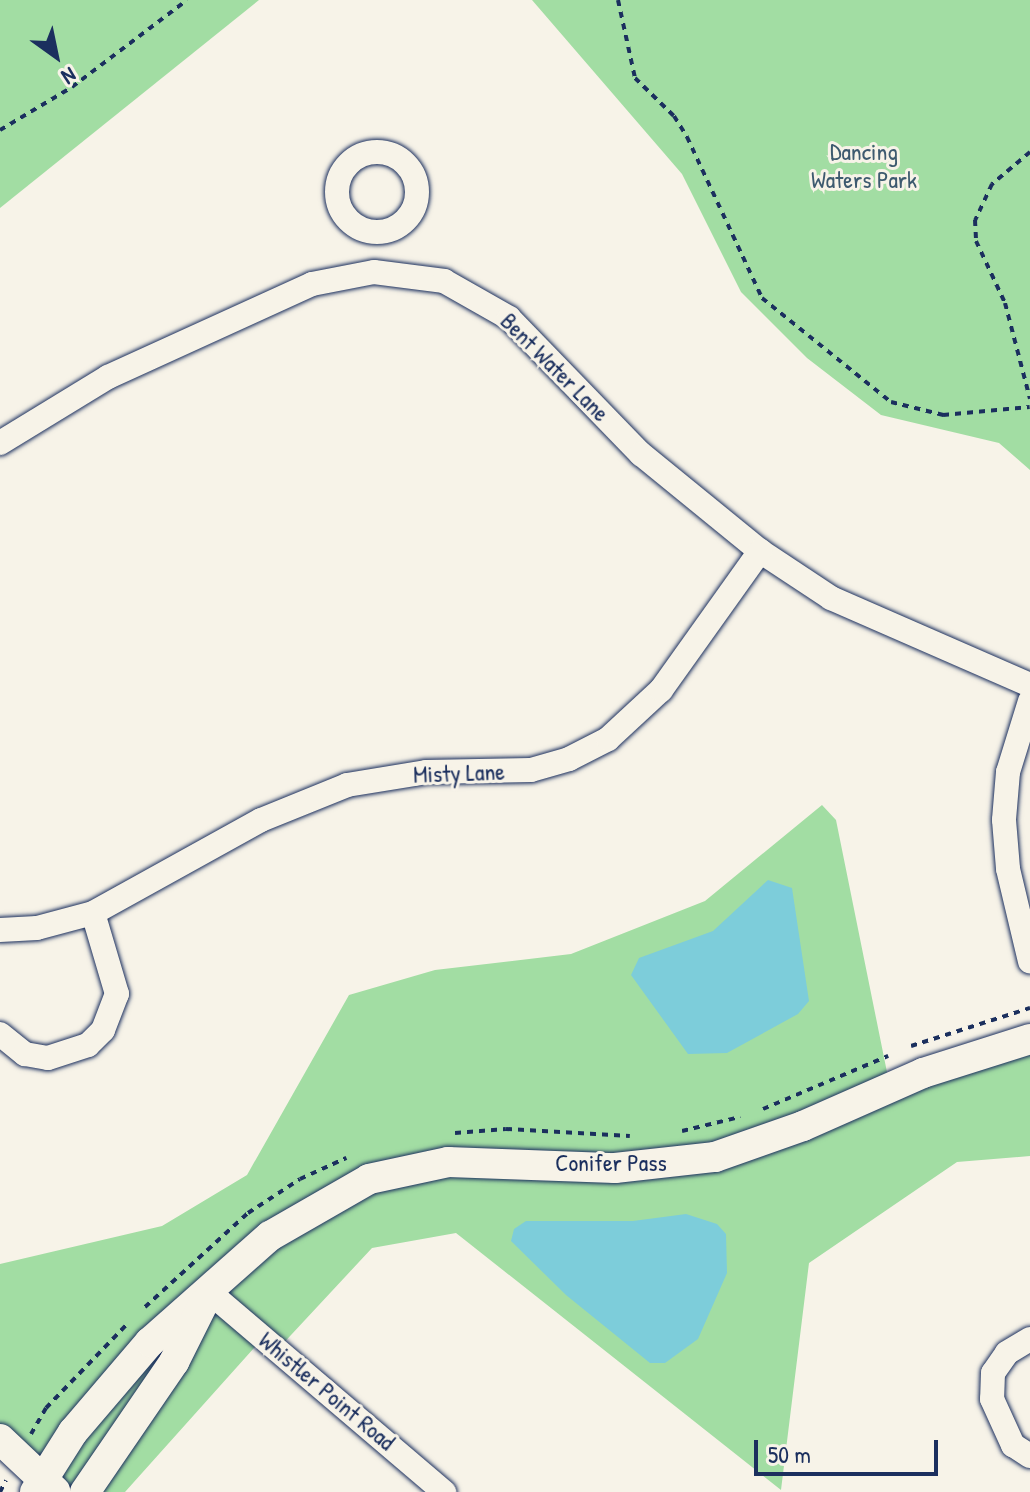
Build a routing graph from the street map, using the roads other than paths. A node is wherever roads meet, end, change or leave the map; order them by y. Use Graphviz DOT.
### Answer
graph roads {
  1 [pos="372,232"];
  2 [pos="374,272"];
  3 [pos="0,443"];
  4 [pos="760,551"];
  5 [pos="1030,685"];
  6 [pos="1030,701"];
  7 [pos="93,913"];
  8 [pos="0,930"];
  9 [pos="1030,961"];
  10 [pos="0,1034"];
  11 [pos="1030,1039"];
  12 [pos="209,1292"];
  13 [pos="1030,1339"];
  14 [pos="0,1439"];
  15 [pos="1030,1456"];
  16 [pos="45,1487"];
  17 [pos="85,1492"];
  18 [pos="444,1492"];
  1 -- 2 [label="street"];
  2 -- 3 [label="street, Bent Water Lane"];
  2 -- 4 [label="street, Bent Water Lane"];
  4 -- 5 [label="street, Bent Water Lane"];
  4 -- 7 [label="street, Misty Lane"];
  6 -- 9 [label="street"];
  7 -- 8 [label="street, Misty Lane"];
  7 -- 10 [label="street"];
  11 -- 12 [label="street, Conifer Pass"];
  12 -- 16 [label="street, Conifer Pass"];
  12 -- 17 [label="street, Conifer Pass"];
  12 -- 18 [label="street, Whistler Point Road"];
  13 -- 15 [label="street"];
  14 -- 16 [label="street"];
}
